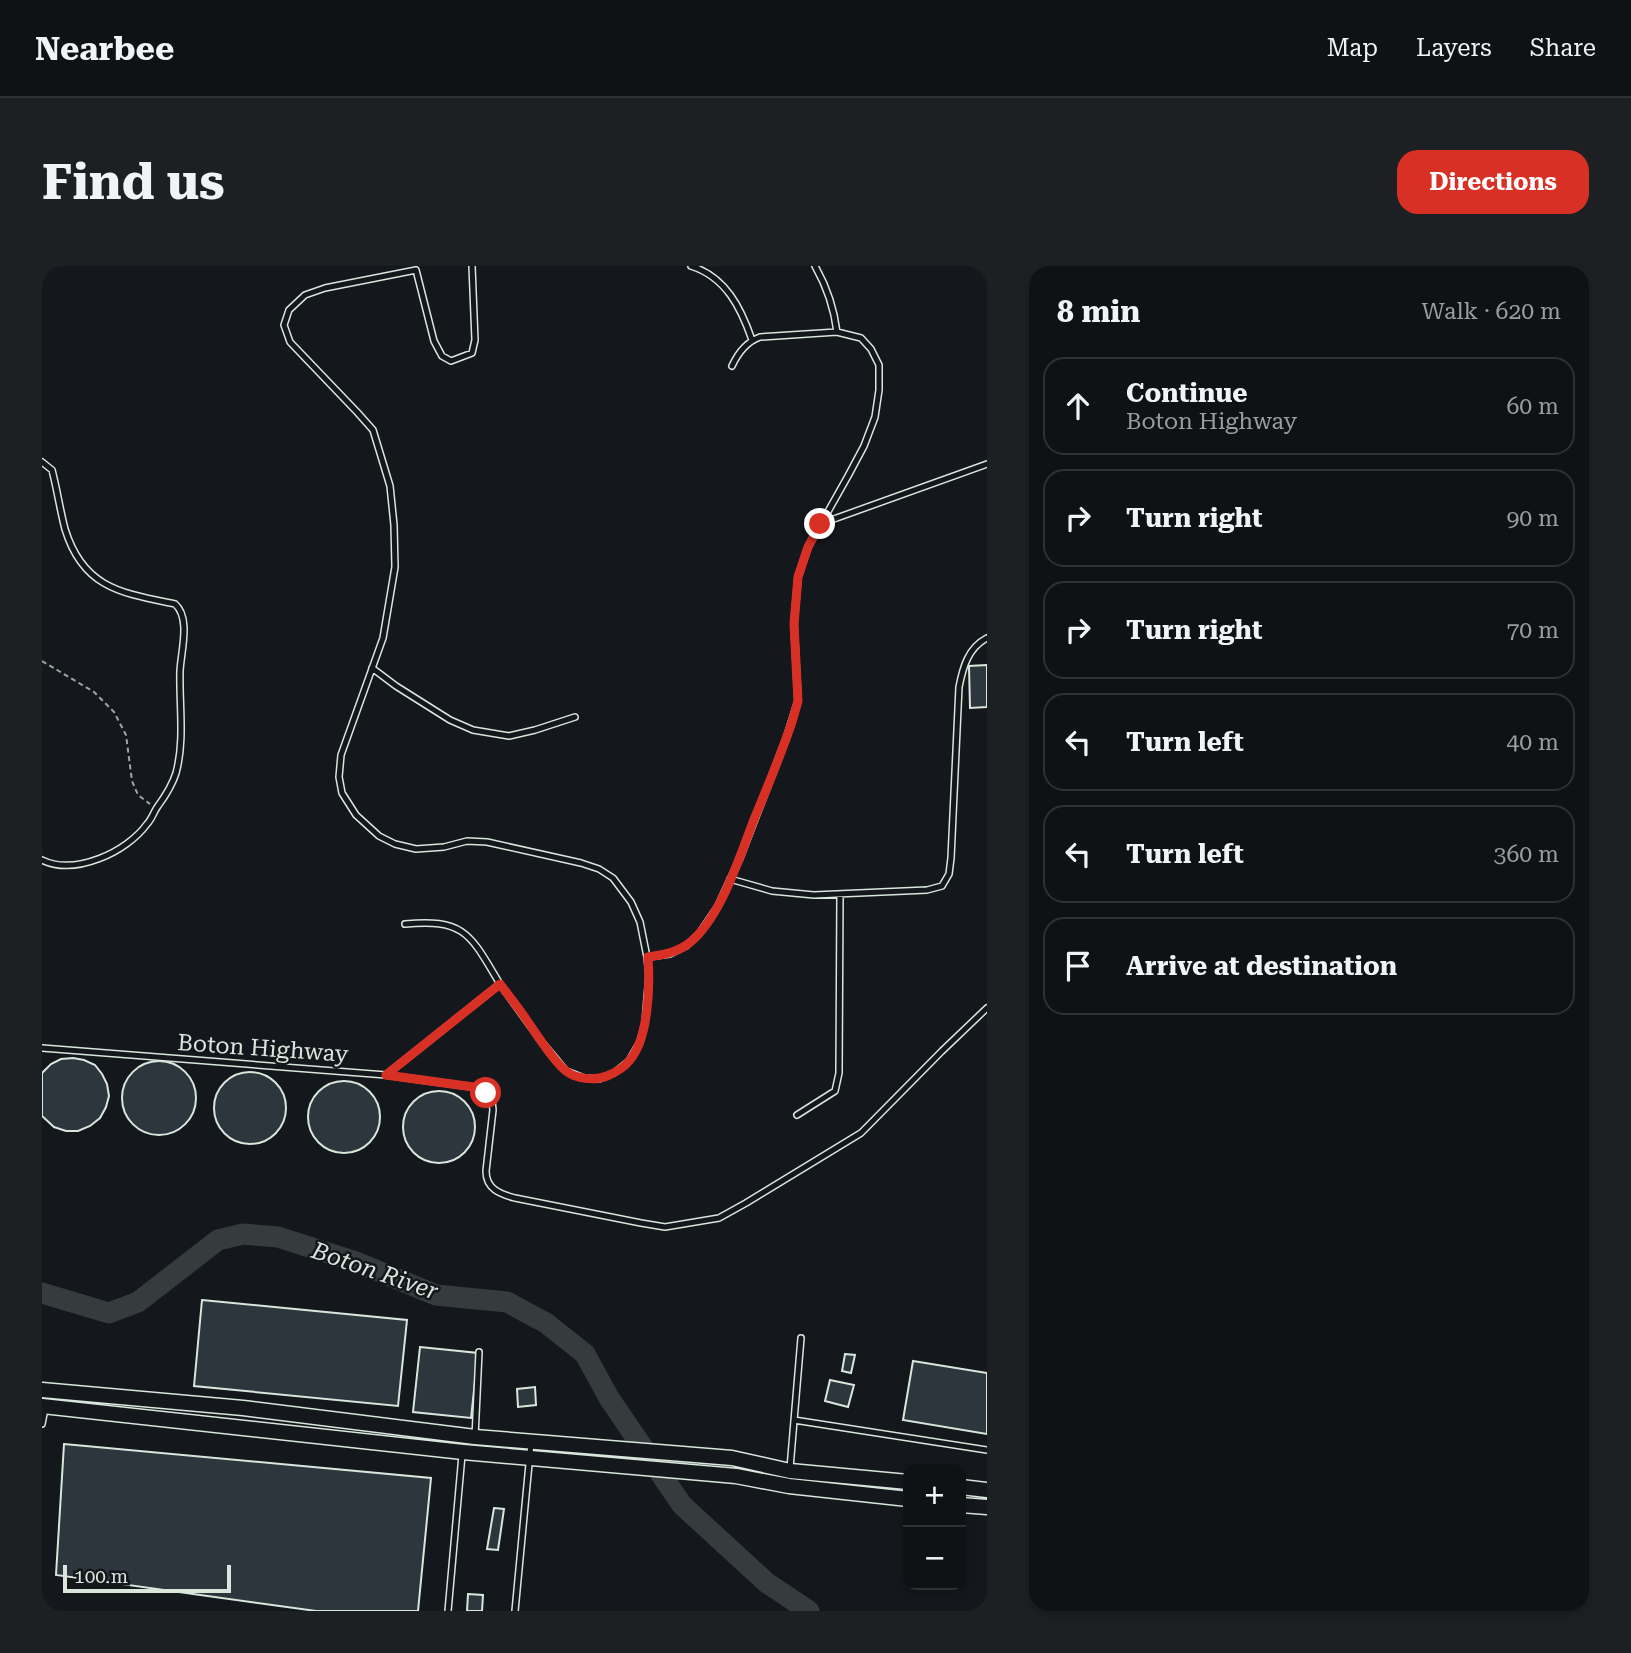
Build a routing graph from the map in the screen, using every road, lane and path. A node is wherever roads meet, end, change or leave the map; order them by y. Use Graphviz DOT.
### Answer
graph roads {
  1 [pos="472,266"];
  2 [pos="691,266"];
  3 [pos="815,266"];
  4 [pos="416,268"];
  5 [pos="837,332"];
  6 [pos="752,340"];
  7 [pos="732,366"];
  8 [pos="42,463"];
  9 [pos="987,464"];
  10 [pos="820,524"];
  11 [pos="987,639"];
  12 [pos="42,661"];
  13 [pos="372,668"];
  14 [pos="575,718"];
  15 [pos="156,808"];
  16 [pos="42,860"];
  17 [pos="730,878"];
  18 [pos="840,894"];
  19 [pos="405,924"];
  20 [pos="648,957"];
  21 [pos="500,984"];
  22 [pos="987,1008"];
  23 [pos="42,1048"];
  24 [pos="386,1075"];
  25 [pos="797,1115"];
  26 [pos="801,1338"];
  27 [pos="479,1352"];
  28 [pos="42,1390"];
  29 [pos="44,1406"];
  30 [pos="794,1420"];
  31 [pos="42,1424"];
  32 [pos="475,1437"];
  33 [pos="531,1442"];
  34 [pos="987,1450"];
  35 [pos="463,1452"];
  36 [pos="529,1458"];
  37 [pos="790,1471"];
  38 [pos="903,1482"];
  39 [pos="789,1486"];
  40 [pos="966,1487"];
  41 [pos="987,1489"];
  42 [pos="903,1498"];
  43 [pos="966,1505"];
  44 [pos="987,1507"];
  45 [pos="448,1611"];
  46 [pos="515,1611"];
  1 -- 4 [label="lane"];
  2 -- 6 [label="lane"];
  3 -- 5 [label="lane"];
  4 -- 13 [label="lane"];
  5 -- 6 [label="lane"];
  5 -- 10 [label="lane"];
  6 -- 7 [label="lane"];
  8 -- 15 [label="lane"];
  9 -- 10 [label="lane"];
  10 -- 17 [label="lane"];
  11 -- 18 [label="lane"];
  12 -- 15 [label="path"];
  13 -- 14 [label="lane"];
  13 -- 20 [label="lane"];
  15 -- 16 [label="lane"];
  17 -- 18 [label="lane"];
  17 -- 20 [label="lane"];
  18 -- 25 [label="lane"];
  19 -- 21 [label="lane"];
  20 -- 21 [label="lane"];
  21 -- 24 [label="lane"];
  22 -- 24 [label="lane, Boton Highway"];
  23 -- 24 [label="lane, Boton Highway"];
  26 -- 30 [label="lane"];
  27 -- 32 [label="lane"];
  28 -- 32 [label="street"];
  29 -- 31 [label="lane"];
  29 -- 35 [label="street"];
  30 -- 34 [label="lane"];
  30 -- 37 [label="lane"];
  32 -- 33 [label="street"];
  33 -- 36 [label="lane"];
  33 -- 37 [label="street"];
  35 -- 36 [label="street"];
  35 -- 45 [label="lane"];
  36 -- 39 [label="street"];
  36 -- 46 [label="lane"];
  37 -- 38 [label="street"];
  37 -- 39 [label="lane"];
  39 -- 42 [label="street"];
  40 -- 41 [label="street"];
  43 -- 44 [label="street"];
}
